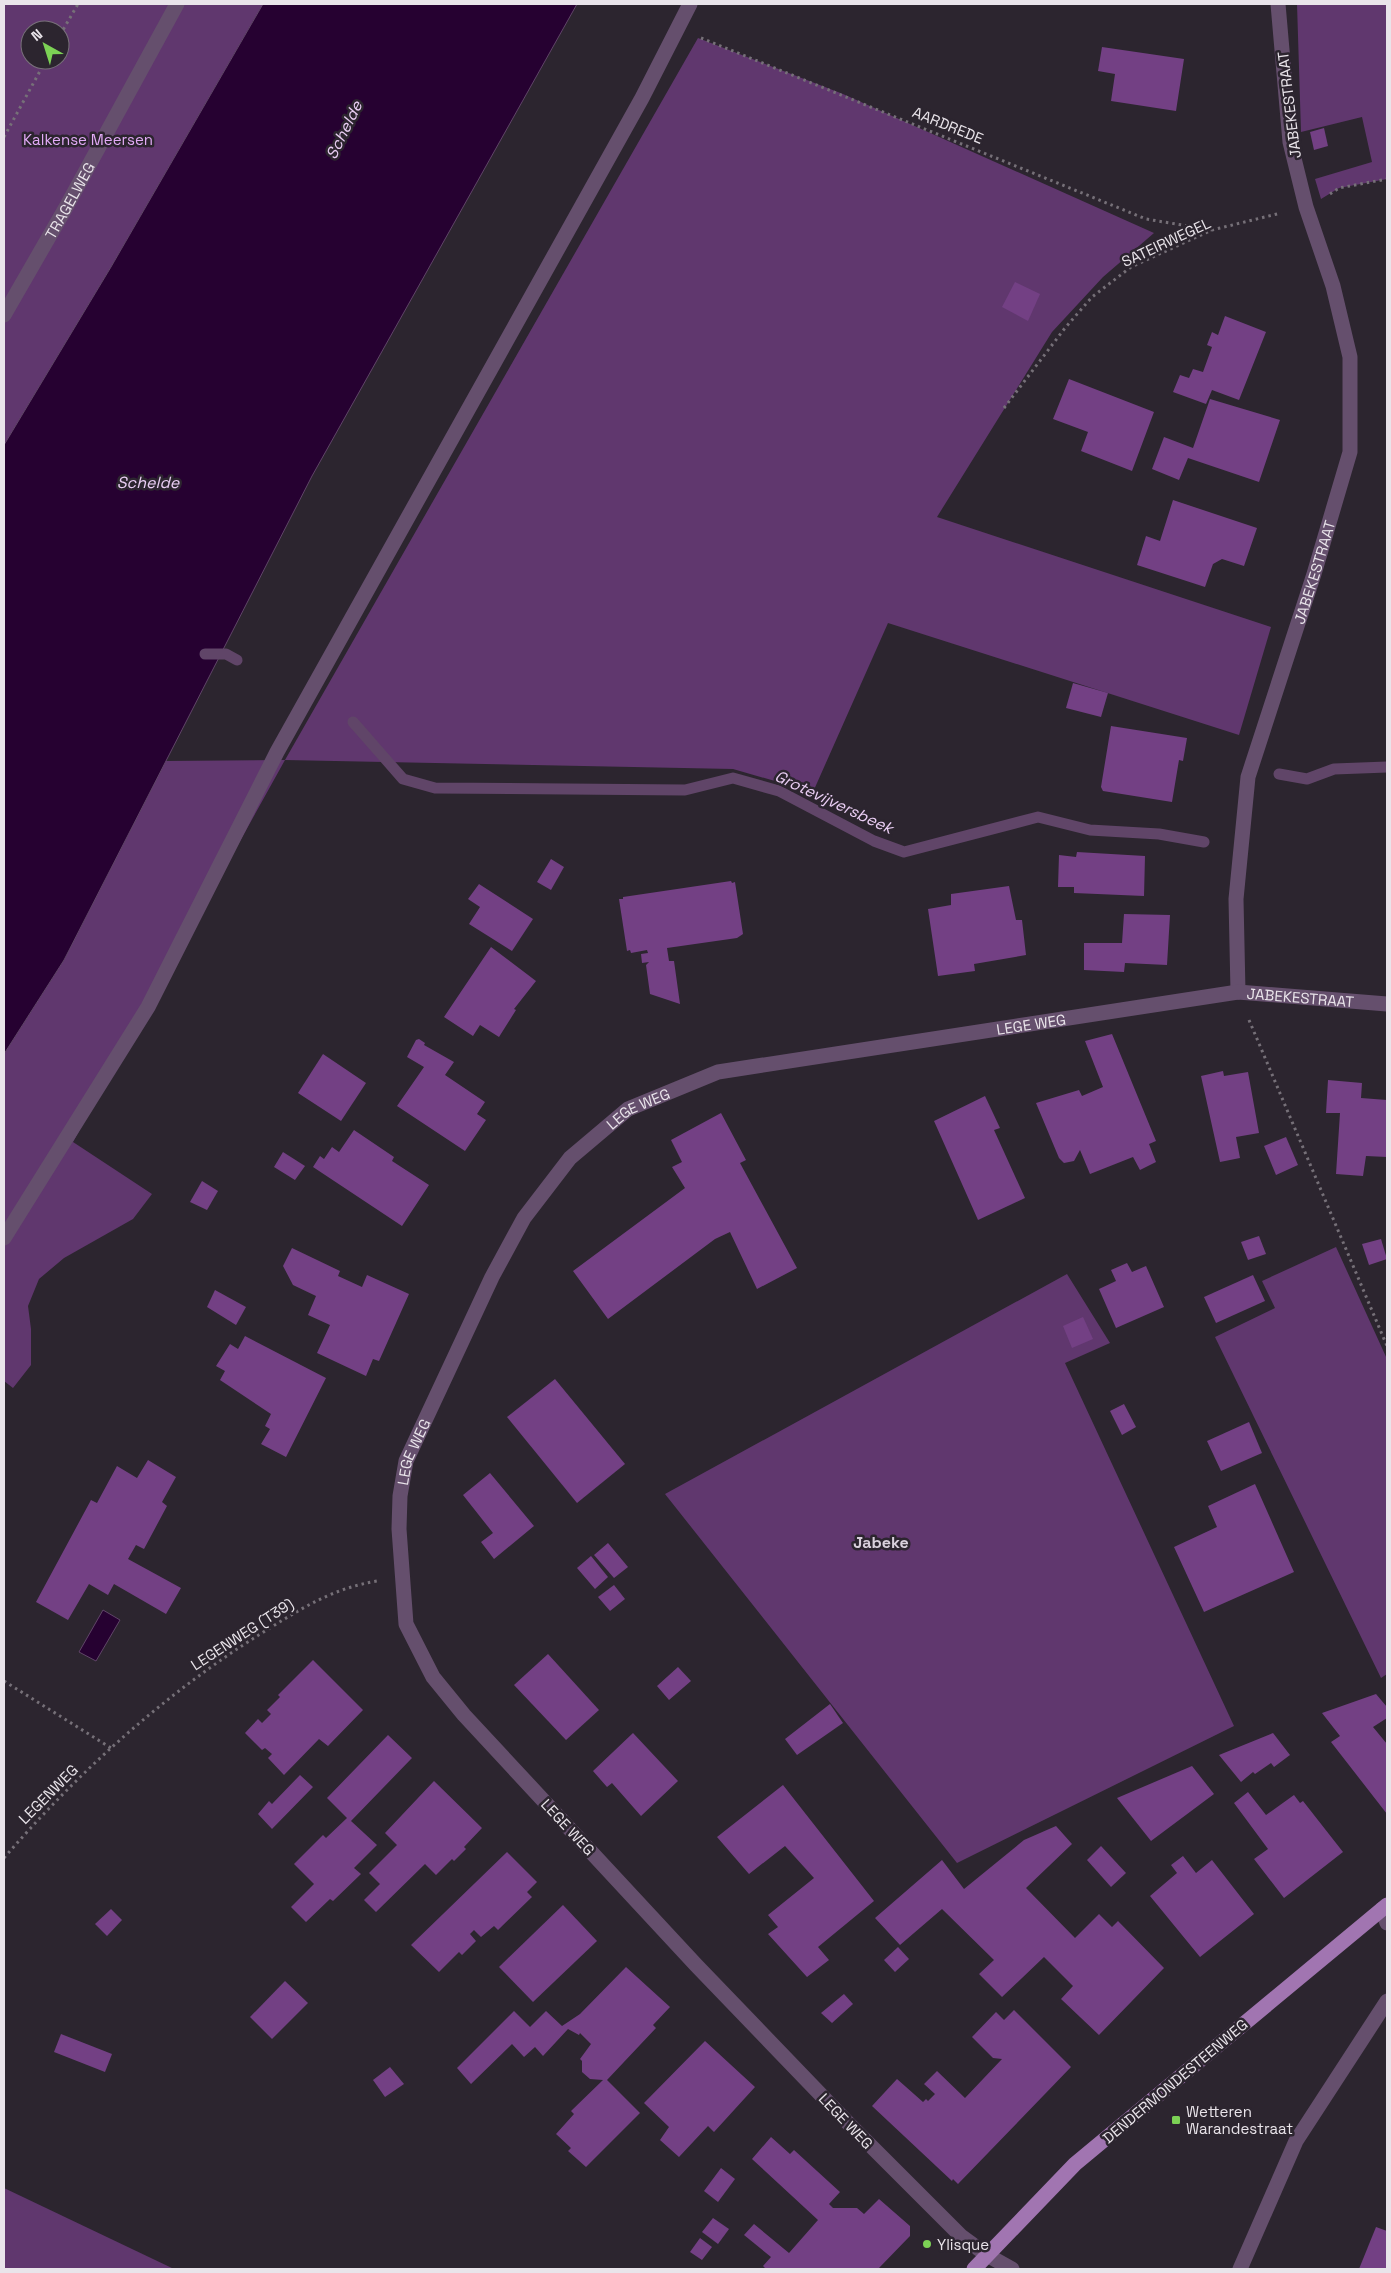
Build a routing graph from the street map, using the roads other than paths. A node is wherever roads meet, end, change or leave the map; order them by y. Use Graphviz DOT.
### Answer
graph roads {
  1 [pos="177,4"];
  2 [pos="690,4"];
  3 [pos="1278,4"];
  4 [pos="4,315"];
  5 [pos="1238,992"];
  6 [pos="1387,1004"];
  7 [pos="4,1238"];
  8 [pos="1385,1913"];
  9 [pos="1387,2001"];
  10 [pos="987,2255"];
  11 [pos="974,2269"];
  12 [pos="1012,2269"];
  13 [pos="1240,2269"];
  1 -- 4 [label="street, TRAGELWEG"];
  2 -- 7 [label="street"];
  3 -- 5 [label="street, JABEKESTRAAT"];
  5 -- 6 [label="street, JABEKESTRAAT"];
  5 -- 10 [label="street, LEGE WEG"];
  8 -- 10 [label="main road, DENDERMONDESTEENWEG"];
  9 -- 13 [label="street"];
  10 -- 11 [label="main road, DENDERMONDESTEENWEG"];
  10 -- 12 [label="street, LEGE WEG"];
}
